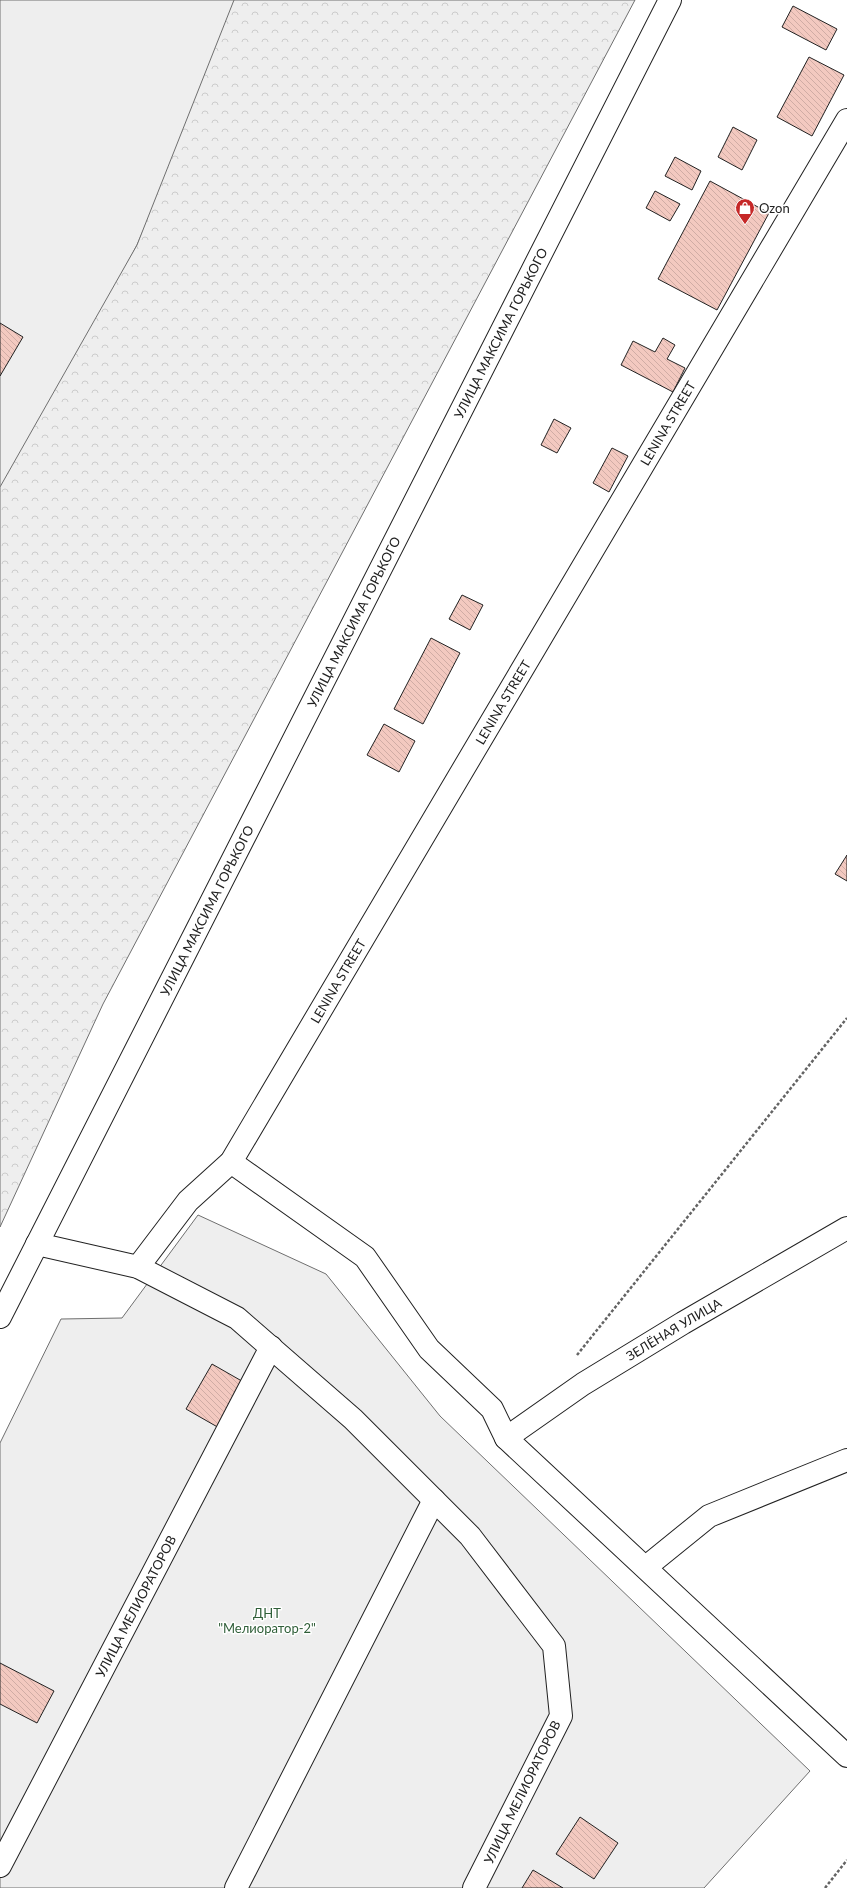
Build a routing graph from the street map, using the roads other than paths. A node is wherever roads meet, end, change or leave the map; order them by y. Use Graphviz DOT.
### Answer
graph roads {
  1 [pos="670,0"];
  2 [pos="847,120"];
  3 [pos="231,1162"];
  4 [pos="847,1228"];
  5 [pos="37,1244"];
  6 [pos="138,1267"];
  7 [pos="0,1317"];
  8 [pos="271,1347"];
  9 [pos="506,1438"];
  10 [pos="847,1460"];
  11 [pos="434,1500"];
  12 [pos="646,1567"];
  13 [pos="847,1756"];
  14 [pos="0,1866"];
  15 [pos="236,1888"];
  16 [pos="474,1888"];
  1 -- 5 [label="street, УЛИЦА МАКСИМА ГОРЬКОГО"];
  2 -- 3 [label="street, LENINA STREET"];
  3 -- 6 [label="street, LENINA STREET"];
  3 -- 9 [label="street"];
  4 -- 9 [label="street, ЗЕЛЁНАЯ УЛИЦА"];
  5 -- 6 [label="street"];
  5 -- 7 [label="street, УЛИЦА МАКСИМА ГОРЬКОГО"];
  6 -- 8 [label="street"];
  8 -- 11 [label="street"];
  8 -- 14 [label="street, УЛИЦА МЕЛИОРАТОРОВ"];
  9 -- 12 [label="street"];
  10 -- 12 [label="street"];
  11 -- 15 [label="street"];
  11 -- 16 [label="street, УЛИЦА МЕЛИОРАТОРОВ"];
  12 -- 13 [label="street"];
}
